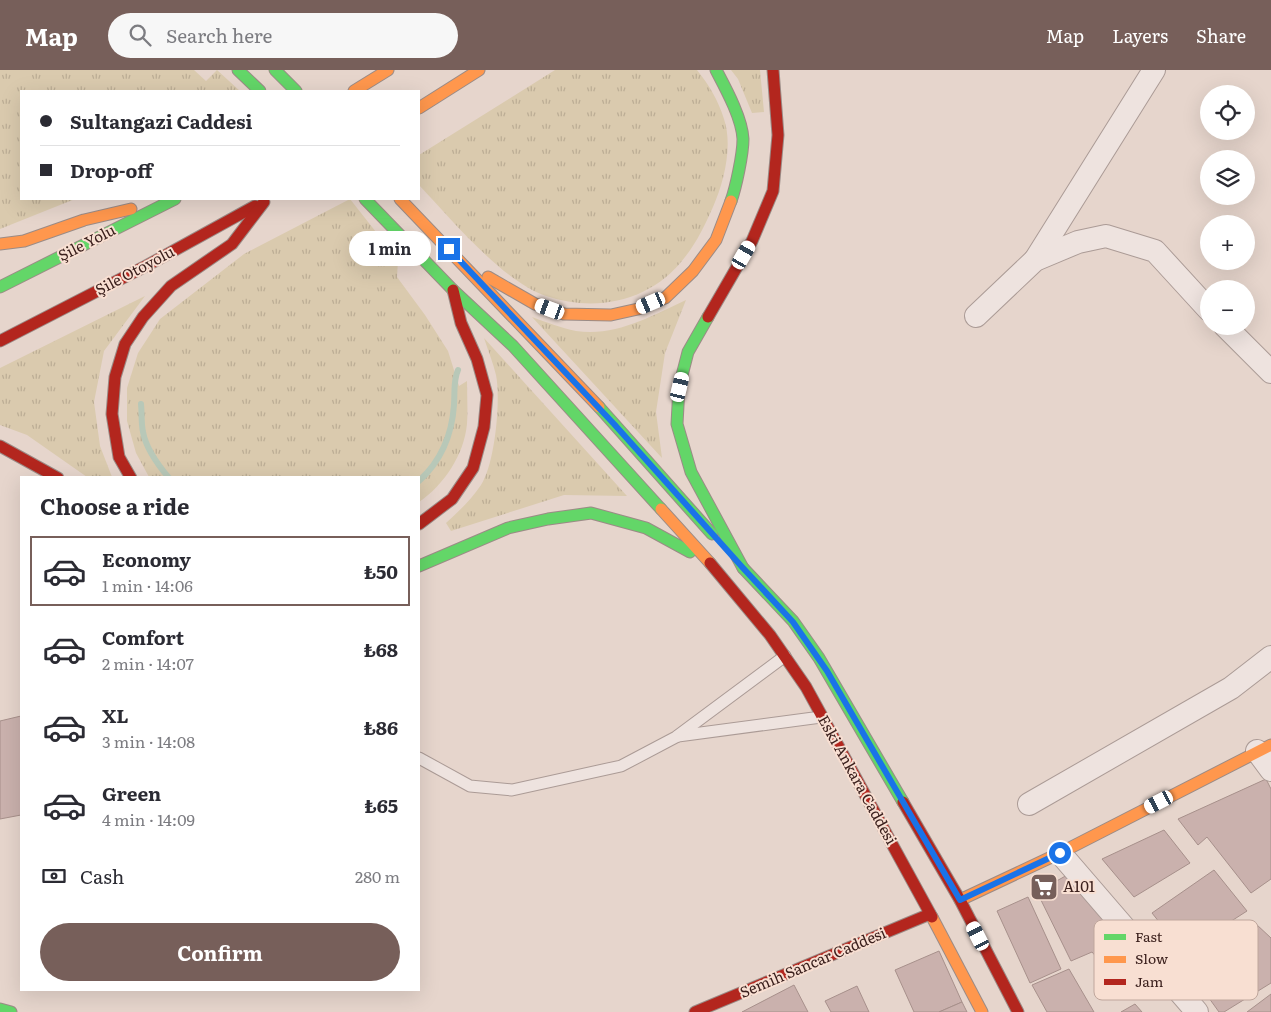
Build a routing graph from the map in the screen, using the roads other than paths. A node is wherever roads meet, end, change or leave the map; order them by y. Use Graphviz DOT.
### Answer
graph roads {
  1 [pos="238,70"];
  2 [pos="275,70"];
  3 [pos="388,70"];
  4 [pos="479,70"];
  5 [pos="716,70"];
  6 [pos="773,70"];
  7 [pos="1154,70"];
  8 [pos="259,90"];
  9 [pos="295,90"];
  10 [pos="356,90"];
  11 [pos="420,107"];
  12 [pos="173,200"];
  13 [pos="266,200"];
  14 [pos="366,200"];
  15 [pos="401,200"];
  16 [pos="0,244"];
  17 [pos="1035,260"];
  18 [pos="461,262"];
  19 [pos="0,287"];
  20 [pos="453,290"];
  21 [pos="1200,300"];
  22 [pos="976,316"];
  23 [pos="1234,335"];
  24 [pos="0,341"];
  25 [pos="1271,372"];
  26 [pos="0,446"];
  27 [pos="54,476"];
  28 [pos="130,476"];
  29 [pos="420,523"];
  30 [pos="710,563"];
  31 [pos="420,566"];
  32 [pos="743,568"];
  33 [pos="785,656"];
  34 [pos="1271,657"];
  35 [pos="822,717"];
  36 [pos="676,737"];
  37 [pos="1264,748"];
  38 [pos="420,759"];
  39 [pos="1271,770"];
  40 [pos="1029,804"];
  41 [pos="1060,853"];
  42 [pos="960,900"];
  43 [pos="930,914"];
  44 [pos="1118,920"];
  45 [pos="1187,1000"];
  46 [pos="730,1005"];
  47 [pos="0,1009"];
  48 [pos="10,1012"];
  49 [pos="695,1012"];
  50 [pos="982,1012"];
  51 [pos="1018,1012"];
  52 [pos="1197,1012"];
  1 -- 8 [label="main road"];
  2 -- 9 [label="main road"];
  3 -- 10 [label="main road"];
  4 -- 11 [label="main road"];
  5 -- 18 [label="main road"];
  6 -- 32 [label="main road"];
  7 -- 17 [label="street"];
  12 -- 16 [label="main road"];
  12 -- 19 [label="main road, Şile Yolu"];
  13 -- 24 [label="main road, Şile Otoyolu"];
  13 -- 28 [label="main road"];
  14 -- 20 [label="main road, Eski Ankara Caddesi"];
  15 -- 18 [label="main road"];
  17 -- 21 [label="street"];
  17 -- 22 [label="street"];
  18 -- 32 [label="main road"];
  20 -- 29 [label="main road"];
  20 -- 30 [label="main road, Eski Ankara Caddesi"];
  23 -- 25 [label="street"];
  26 -- 27 [label="main road"];
  30 -- 31 [label="main road"];
  30 -- 33 [label="main road, Eski Ankara Caddesi"];
  32 -- 42 [label="main road, Eski Ankara Caddesi"];
  33 -- 35 [label="main road, Eski Ankara Caddesi"];
  33 -- 36 [label="lane"];
  34 -- 40 [label="street"];
  35 -- 36 [label="lane"];
  35 -- 43 [label="main road, Eski Ankara Caddesi"];
  36 -- 38 [label="lane"];
  37 -- 39 [label="street"];
  37 -- 41 [label="main road"];
  41 -- 42 [label="main road"];
  41 -- 44 [label="street"];
  42 -- 51 [label="main road, Eski Ankara Caddesi"];
  43 -- 46 [label="main road, Semih Sancar Caddesi"];
  43 -- 50 [label="main road, Eski Ankara Caddesi"];
  45 -- 52 [label="street"];
  46 -- 49 [label="main road, Semih Sancar Caddesi"];
  47 -- 48 [label="main road"];
}
